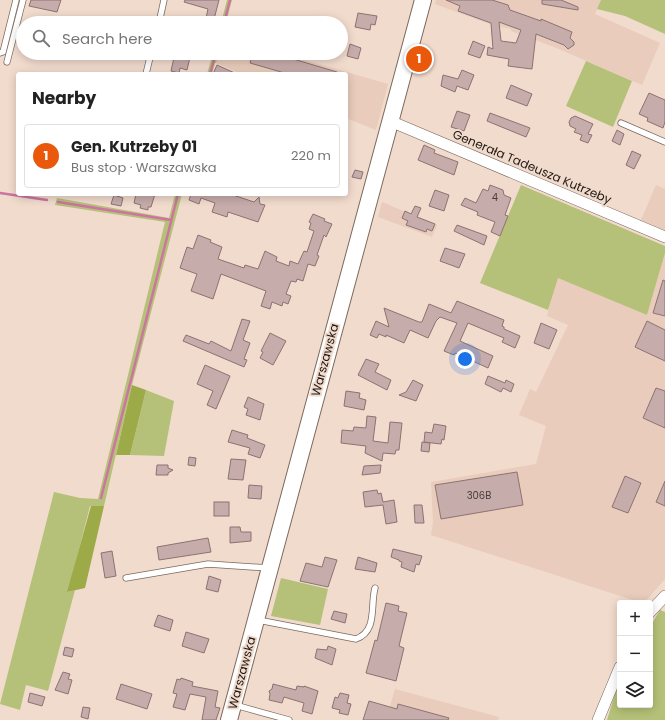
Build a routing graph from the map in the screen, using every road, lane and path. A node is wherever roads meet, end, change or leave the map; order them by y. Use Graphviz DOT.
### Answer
graph roads {
  1 [pos="16,0"];
  2 [pos="23,0"];
  3 [pos="164,0"];
  4 [pos="423,0"];
  5 [pos="19,16"];
  6 [pos="161,16"];
  7 [pos="16,27"];
  8 [pos="0,53"];
  9 [pos="149,60"];
  10 [pos="7,62"];
  11 [pos="146,72"];
  12 [pos="390,121"];
  13 [pos="621,123"];
  14 [pos="665,142"];
  15 [pos="665,237"];
  16 [pos="270,568"];
  17 [pos="126,578"];
  18 [pos="375,588"];
  19 [pos="665,596"];
  20 [pos="653,609"];
  21 [pos="256,620"];
  22 [pos="618,672"];
  23 [pos="233,704"];
  24 [pos="229,720"];
  25 [pos="289,720"];
  26 [pos="598,720"];
  1 -- 8 [label="lane"];
  2 -- 5 [label="lane"];
  3 -- 6 [label="lane"];
  4 -- 12 [label="main road, Warszawska"];
  7 -- 10 [label="lane"];
  9 -- 11 [label="lane"];
  12 -- 15 [label="street, Generała Tadeusza Kutrzeby"];
  12 -- 16 [label="main road, Warszawska"];
  13 -- 14 [label="lane"];
  16 -- 17 [label="lane"];
  16 -- 21 [label="main road, Warszawska"];
  18 -- 21 [label="lane"];
  19 -- 20 [label="street"];
  21 -- 23 [label="main road, Warszawska"];
  22 -- 26 [label="street"];
  23 -- 24 [label="main road, Warszawska"];
  23 -- 25 [label="lane"];
}
